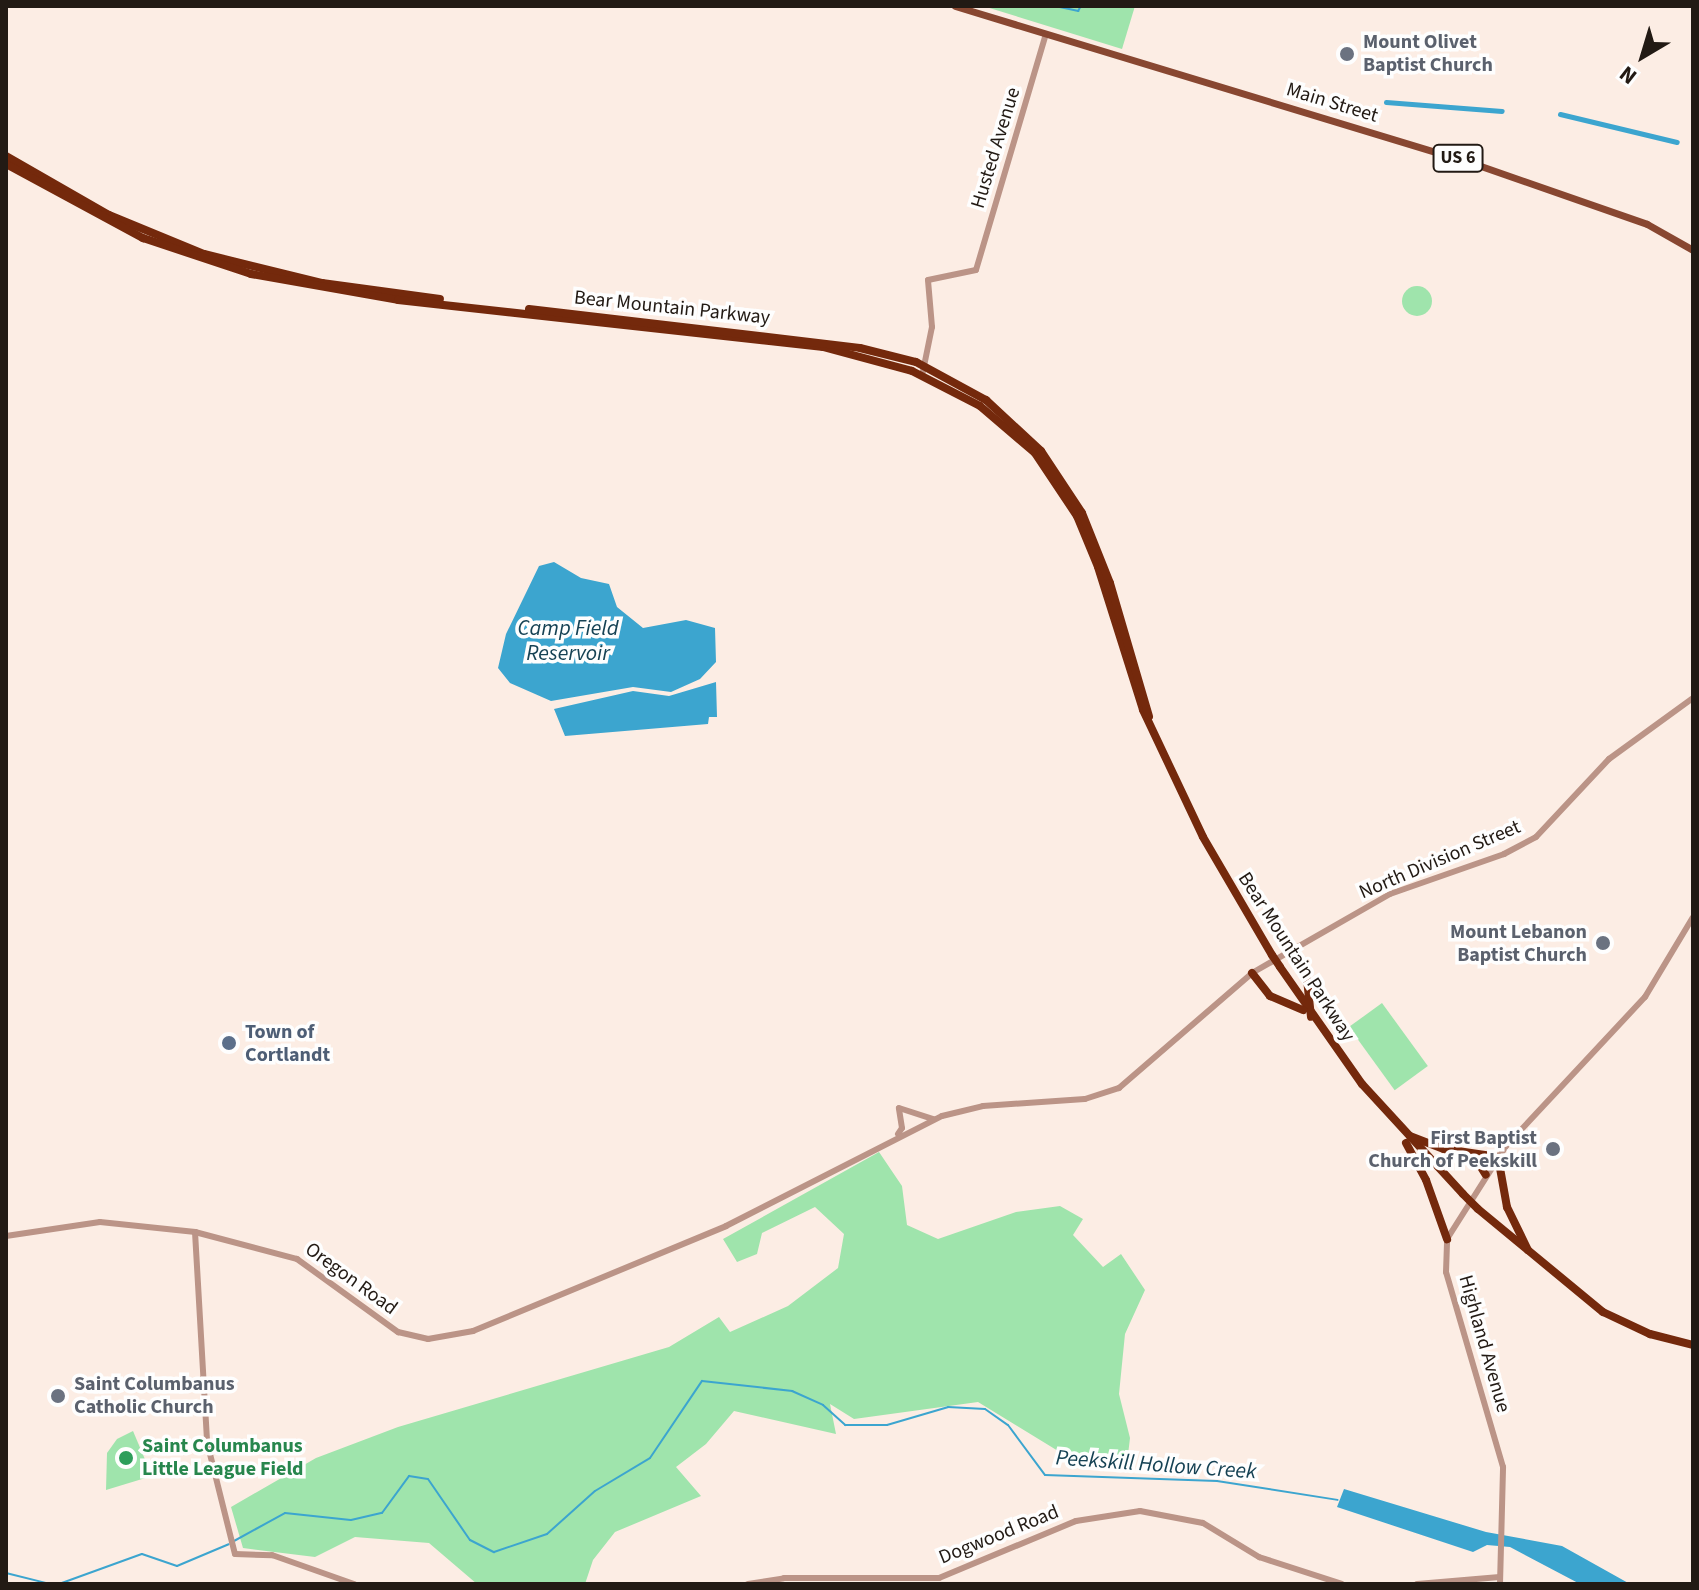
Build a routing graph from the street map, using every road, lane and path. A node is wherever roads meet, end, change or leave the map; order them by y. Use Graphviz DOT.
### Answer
graph roads {
  1 [pos="955,6"];
  2 [pos="1046,34"];
  3 [pos="6,156"];
  4 [pos="6,164"];
  5 [pos="1693,250"];
  6 [pos="924,371"];
  7 [pos="1693,698"];
  8 [pos="1693,917"];
  9 [pos="1290,952"];
  10 [pos="1252,973"];
  11 [pos="1288,979"];
  12 [pos="1307,982"];
  13 [pos="1297,994"];
  14 [pos="1283,1001"];
  15 [pos="1311,1017"];
  16 [pos="933,1119"];
  17 [pos="898,1134"];
  18 [pos="1404,1134"];
  19 [pos="1444,1149"];
  20 [pos="1473,1156"];
  21 [pos="1498,1157"];
  22 [pos="1430,1162"];
  23 [pos="1486,1175"];
  24 [pos="794,1191"];
  25 [pos="1507,1207"];
  26 [pos="1494,1223"];
  27 [pos="195,1232"];
  28 [pos="6,1236"];
  29 [pos="1447,1239"];
  30 [pos="1532,1257"];
  31 [pos="1693,1345"];
  32 [pos="1500,1580"];
  33 [pos="354,1584"];
  34 [pos="748,1584"];
  35 [pos="1342,1584"];
  36 [pos="1417,1584"];
  1 -- 2 [label="main road, Main Street / US 6"];
  2 -- 5 [label="main road, Main Street / US 6"];
  2 -- 6 [label="street, Husted Avenue"];
  3 -- 6 [label="highway, Bear Mountain Parkway"];
  4 -- 6 [label="highway, Bear Mountain Parkway"];
  6 -- 11 [label="highway, Bear Mountain Parkway, bridge"];
  7 -- 9 [label="street, North Division Street"];
  8 -- 21 [label="street"];
  9 -- 10 [label="street, North Division Street"];
  9 -- 12 [label="highway"];
  10 -- 14 [label="highway"];
  10 -- 16 [label="street, North Division Street"];
  11 -- 13 [label="highway, Bear Mountain Parkway"];
  11 -- 14 [label="highway"];
  12 -- 13 [label="highway"];
  12 -- 15 [label="highway"];
  13 -- 15 [label="highway, Bear Mountain Parkway"];
  14 -- 15 [label="highway"];
  15 -- 18 [label="highway, Bear Mountain Parkway"];
  16 -- 17 [label="street, North Division Street"];
  16 -- 17 [label="street"];
  17 -- 24 [label="street, North Division Street"];
  18 -- 19 [label="highway"];
  18 -- 22 [label="highway, Bear Mountain Parkway"];
  18 -- 29 [label="highway"];
  19 -- 20 [label="highway"];
  19 -- 22 [label="highway"];
  20 -- 21 [label="highway"];
  20 -- 23 [label="highway"];
  21 -- 23 [label="street"];
  21 -- 25 [label="highway"];
  22 -- 26 [label="highway, Bear Mountain Parkway, bridge"];
  23 -- 29 [label="street"];
  24 -- 27 [label="street, Oregon Road"];
  25 -- 26 [label="highway"];
  25 -- 30 [label="highway"];
  26 -- 30 [label="highway, Bear Mountain Parkway"];
  27 -- 28 [label="street, Oregon Road"];
  27 -- 33 [label="street"];
  29 -- 32 [label="street, Highland Avenue"];
  30 -- 31 [label="highway, Bear Mountain Parkway"];
  32 -- 36 [label="street"];
  34 -- 35 [label="street, Dogwood Road"];
}
